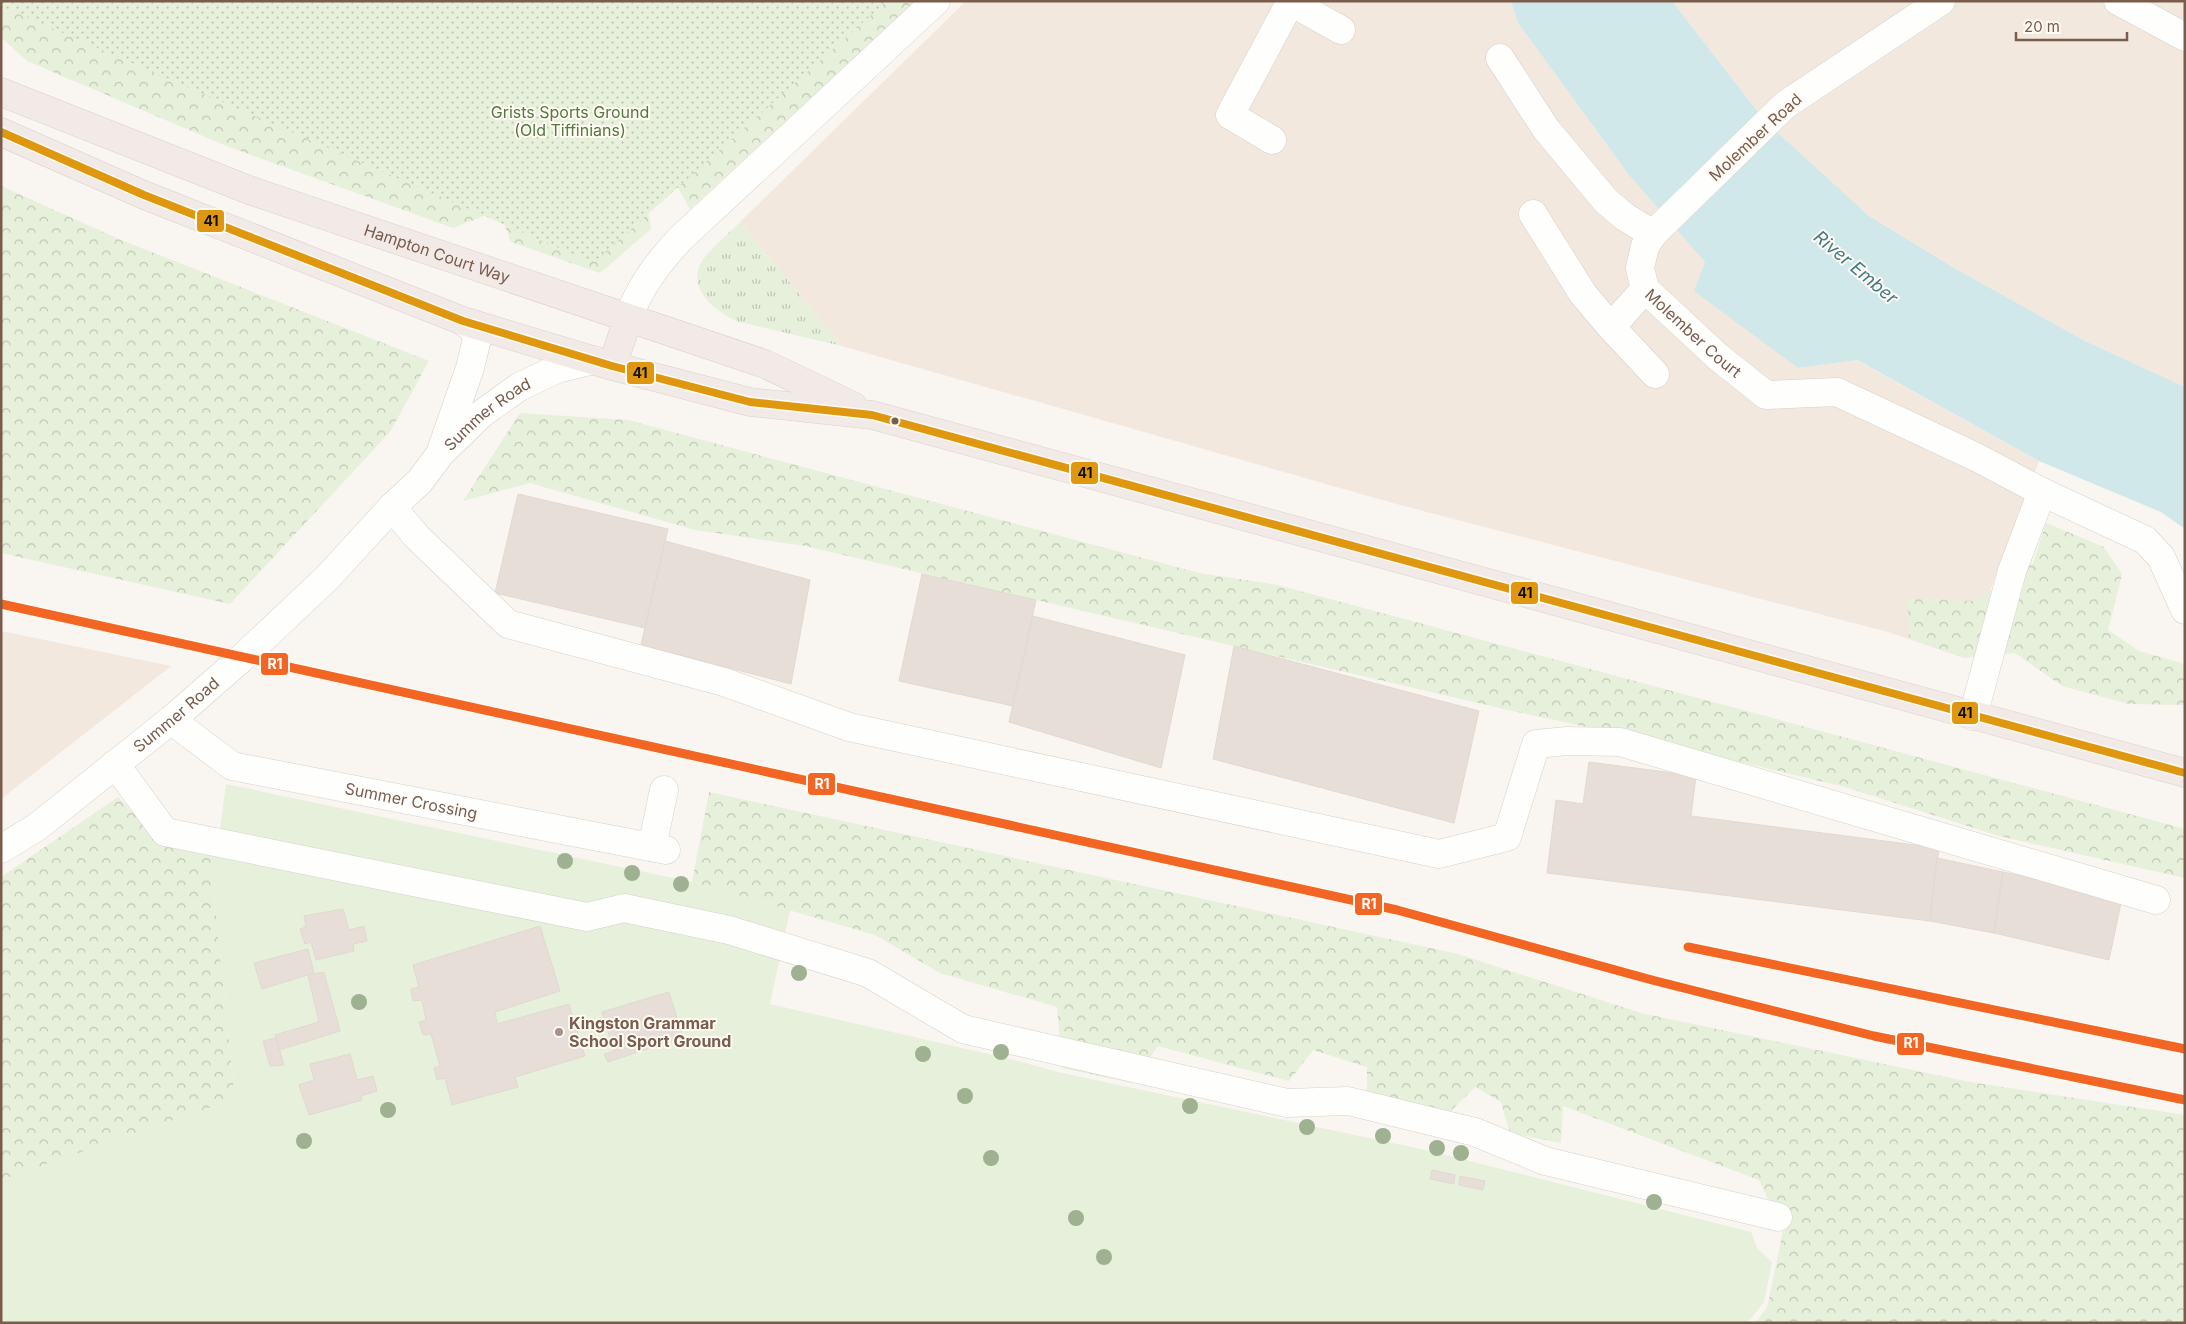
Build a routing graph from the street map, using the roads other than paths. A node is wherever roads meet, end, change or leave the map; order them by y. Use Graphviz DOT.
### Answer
graph roads {
  1 [pos="936,1"];
  2 [pos="1942,1"];
  3 [pos="2118,1"];
  4 [pos="1291,2"];
  5 [pos="1341,30"];
  6 [pos="2185,38"];
  7 [pos="1500,58"];
  8 [pos="1,92"];
  9 [pos="1,132"];
  10 [pos="1272,140"];
  11 [pos="1533,214"];
  12 [pos="1653,234"];
  13 [pos="1645,289"];
  14 [pos="628,319"];
  15 [pos="463,321"];
  16 [pos="1611,327"];
  17 [pos="603,363"];
  18 [pos="1655,374"];
  19 [pos="872,414"];
  20 [pos="440,454"];
  21 [pos="2042,492"];
  22 [pos="392,507"];
  23 [pos="2185,610"];
  24 [pos="1973,716"];
  25 [pos="171,720"];
  26 [pos="115,764"];
  27 [pos="2185,773"];
  28 [pos="664,790"];
  29 [pos="1,850"];
  30 [pos="2156,900"];
  31 [pos="1778,1217"];
  1 -- 14 [label="street"];
  2 -- 12 [label="street, Molember Road"];
  3 -- 6 [label="street"];
  4 -- 5 [label="street"];
  4 -- 10 [label="street"];
  7 -- 12 [label="street"];
  8 -- 14 [label="highway, Hampton Court Way"];
  9 -- 15 [label="highway, Hampton Court Way"];
  11 -- 16 [label="street"];
  12 -- 13 [label="street, Molember Court"];
  13 -- 16 [label="street"];
  13 -- 21 [label="street, Molember Court"];
  14 -- 17 [label="highway"];
  14 -- 19 [label="highway, Hampton Court Way"];
  15 -- 17 [label="highway, Hampton Court Way"];
  15 -- 20 [label="street, Summer Road"];
  16 -- 18 [label="street"];
  17 -- 19 [label="highway, Hampton Court Way"];
  17 -- 20 [label="street, Summer Road"];
  19 -- 24 [label="highway, Hampton Court Way"];
  20 -- 22 [label="street, Summer Road"];
  21 -- 23 [label="street"];
  21 -- 24 [label="street"];
  22 -- 25 [label="street, Summer Road"];
  22 -- 30 [label="street"];
  24 -- 27 [label="highway, Hampton Court Way"];
  25 -- 26 [label="street, Summer Road"];
  25 -- 28 [label="street, Summer Crossing"];
  26 -- 29 [label="street, Summer Road"];
  26 -- 31 [label="street"];
}
